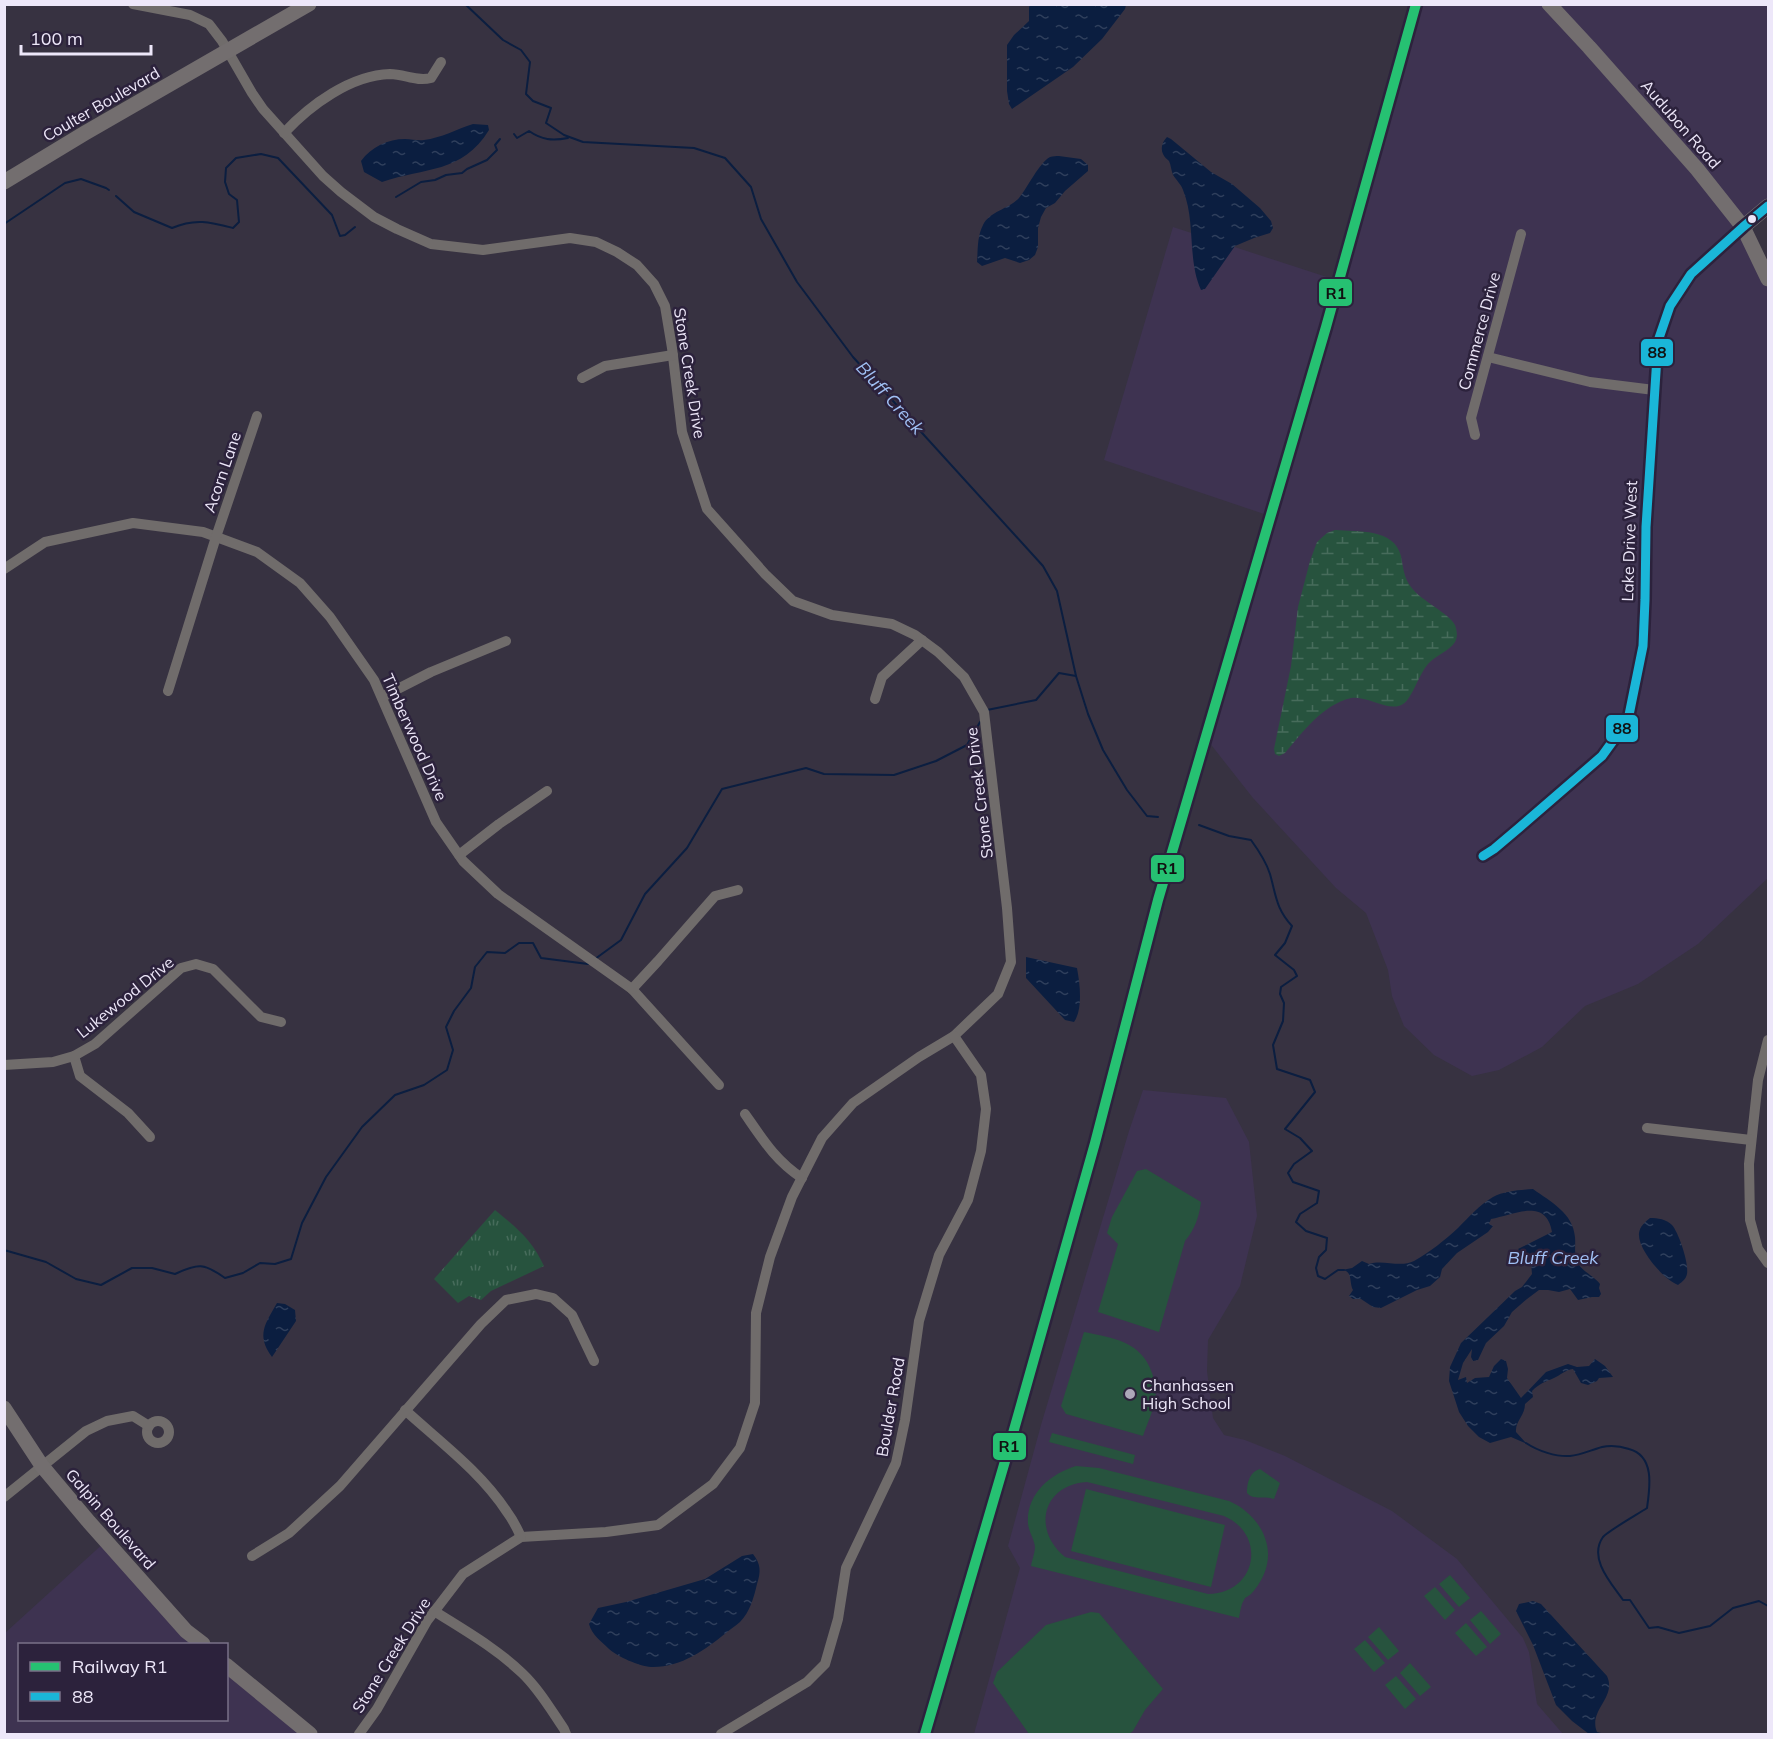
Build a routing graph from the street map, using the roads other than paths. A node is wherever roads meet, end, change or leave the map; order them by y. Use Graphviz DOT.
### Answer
graph roads {
  1 [pos="133,4"];
  2 [pos="309,4"];
  3 [pos="1549,4"];
  4 [pos="229,52"];
  5 [pos="441,62"];
  6 [pos="284,133"];
  7 [pos="4,182"];
  8 [pos="1768,206"];
  9 [pos="1743,227"];
  10 [pos="1521,234"];
  11 [pos="1768,279"];
  12 [pos="673,355"];
  13 [pos="1488,357"];
  14 [pos="582,378"];
  15 [pos="1654,390"];
  16 [pos="257,416"];
  17 [pos="1475,435"];
  18 [pos="216,537"];
  19 [pos="4,569"];
  20 [pos="922,640"];
  21 [pos="506,642"];
  22 [pos="168,692"];
  23 [pos="382,698"];
  24 [pos="875,699"];
  25 [pos="547,791"];
  26 [pos="459,855"];
  27 [pos="1483,856"];
  28 [pos="738,890"];
  29 [pos="632,989"];
  30 [pos="281,1022"];
  31 [pos="954,1036"];
  32 [pos="1768,1040"];
  33 [pos="74,1056"];
  34 [pos="4,1065"];
  35 [pos="719,1085"];
  36 [pos="745,1114"];
  37 [pos="1647,1128"];
  38 [pos="150,1137"];
  39 [pos="1751,1140"];
  40 [pos="802,1178"];
  41 [pos="1768,1263"];
  42 [pos="594,1361"];
  43 [pos="4,1408"];
  44 [pos="405,1410"];
  45 [pos="149,1426"];
  46 [pos="42,1466"];
  47 [pos="4,1497"];
  48 [pos="521,1537"];
  49 [pos="252,1556"];
  50 [pos="434,1611"];
  51 [pos="202,1643"];
  52 [pos="228,1667"];
  53 [pos="310,1734"];
  54 [pos="359,1734"];
  55 [pos="566,1734"];
  56 [pos="721,1734"];
  1 -- 4 [label="street, Stone Creek Drive"];
  2 -- 4 [label="street, Coulter Boulevard"];
  3 -- 9 [label="street, Audubon Road"];
  4 -- 6 [label="street, Stone Creek Drive"];
  4 -- 7 [label="street, Coulter Boulevard"];
  5 -- 6 [label="street"];
  6 -- 12 [label="street, Stone Creek Drive"];
  8 -- 9 [label="street, Lake Drive West"];
  9 -- 11 [label="street, Audubon Road"];
  9 -- 15 [label="street, Lake Drive West"];
  10 -- 13 [label="street, Commerce Drive"];
  12 -- 14 [label="street"];
  12 -- 20 [label="street, Stone Creek Drive"];
  13 -- 15 [label="street"];
  13 -- 17 [label="street, Commerce Drive"];
  15 -- 27 [label="street, Lake Drive West"];
  16 -- 18 [label="street, Acorn Lane"];
  18 -- 19 [label="street, Timberwood Drive"];
  18 -- 22 [label="street, Acorn Lane"];
  18 -- 23 [label="street, Timberwood Drive"];
  20 -- 24 [label="street"];
  20 -- 31 [label="street, Stone Creek Drive"];
  21 -- 23 [label="street"];
  23 -- 26 [label="street, Timberwood Drive"];
  25 -- 26 [label="street"];
  26 -- 29 [label="street, Timberwood Drive"];
  28 -- 29 [label="street"];
  29 -- 35 [label="street, Timberwood Drive"];
  30 -- 33 [label="street, Lukewood Drive"];
  31 -- 40 [label="street, Stone Creek Drive"];
  31 -- 56 [label="street, Boulder Road"];
  32 -- 39 [label="street"];
  33 -- 34 [label="street, Lukewood Drive"];
  33 -- 38 [label="street"];
  36 -- 40 [label="street"];
  37 -- 39 [label="street"];
  39 -- 41 [label="street"];
  40 -- 48 [label="street, Stone Creek Drive"];
  42 -- 44 [label="street"];
  43 -- 46 [label="street, Galpin Boulevard"];
  44 -- 48 [label="street"];
  44 -- 49 [label="street"];
  45 -- 46 [label="street"];
  46 -- 47 [label="street"];
  46 -- 51 [label="street, Galpin Boulevard"];
  48 -- 50 [label="street, Stone Creek Drive"];
  50 -- 54 [label="street, Stone Creek Drive"];
  50 -- 55 [label="street"];
  52 -- 53 [label="street"];
}
